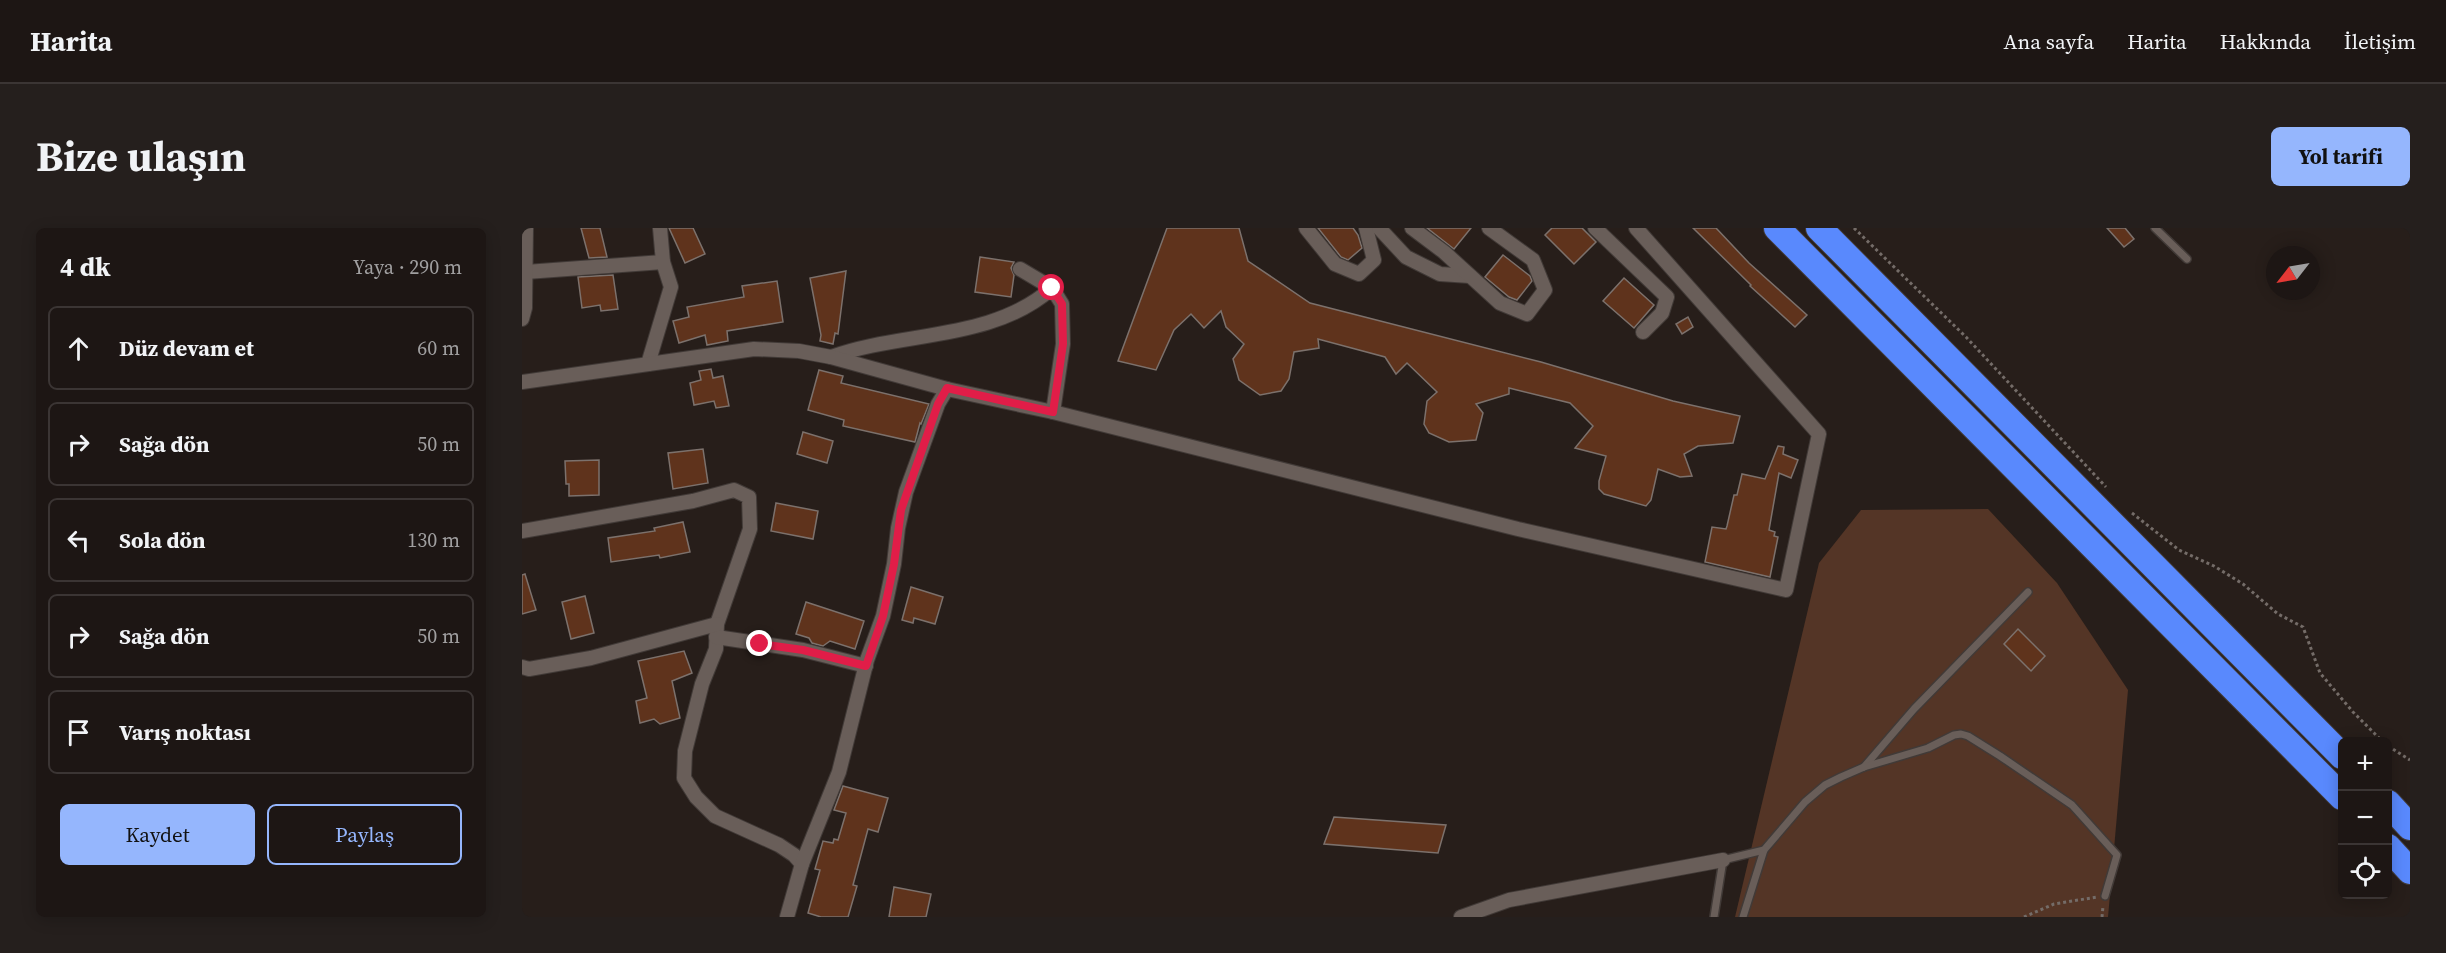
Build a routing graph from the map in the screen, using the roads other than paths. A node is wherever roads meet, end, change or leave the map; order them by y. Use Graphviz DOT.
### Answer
graph roads {
  1 [pos="526,228"];
  2 [pos="660,228"];
  3 [pos="1306,228"];
  4 [pos="1366,228"];
  5 [pos="1379,228"];
  6 [pos="1412,228"];
  7 [pos="1489,228"];
  8 [pos="1595,228"];
  9 [pos="1636,228"];
  10 [pos="1777,228"];
  11 [pos="1819,228"];
  12 [pos="1835,228"];
  13 [pos="2156,228"];
  14 [pos="2187,259"];
  15 [pos="663,262"];
  16 [pos="1020,269"];
  17 [pos="526,272"];
  18 [pos="1470,276"];
  19 [pos="1052,288"];
  20 [pos="522,319"];
  21 [pos="1643,332"];
  22 [pos="831,357"];
  23 [pos="648,364"];
  24 [pos="522,382"];
  25 [pos="947,388"];
  26 [pos="1053,412"];
  27 [pos="2066,477"];
  28 [pos="522,531"];
  29 [pos="2028,592"];
  30 [pos="716,630"];
  31 [pos="866,666"];
  32 [pos="522,667"];
  33 [pos="2338,751"];
  34 [pos="1864,767"];
  35 [pos="2338,792"];
  36 [pos="2392,807"];
  37 [pos="2410,827"];
  38 [pos="1764,850"];
  39 [pos="2392,851"];
  40 [pos="1723,860"];
  41 [pos="802,864"];
  42 [pos="2410,871"];
  43 [pos="2105,896"];
  44 [pos="787,917"];
  45 [pos="1461,917"];
  46 [pos="1714,917"];
  47 [pos="1743,917"];
  1 -- 17 [label="street"];
  2 -- 15 [label="street"];
  3 -- 4 [label="street"];
  5 -- 18 [label="street"];
  6 -- 18 [label="street"];
  7 -- 18 [label="street"];
  8 -- 21 [label="street"];
  9 -- 26 [label="street"];
  10 -- 35 [label="highway"];
  11 -- 27 [label="highway"];
  12 -- 27 [label="highway"];
  13 -- 14 [label="lane"];
  15 -- 17 [label="street"];
  15 -- 23 [label="street"];
  16 -- 19 [label="street"];
  17 -- 20 [label="street"];
  19 -- 22 [label="street"];
  19 -- 26 [label="street"];
  22 -- 23 [label="street"];
  22 -- 25 [label="street"];
  23 -- 24 [label="street"];
  25 -- 26 [label="street"];
  25 -- 31 [label="street"];
  27 -- 33 [label="highway"];
  28 -- 30 [label="street"];
  29 -- 34 [label="lane"];
  30 -- 31 [label="street"];
  30 -- 32 [label="street"];
  30 -- 41 [label="street"];
  31 -- 41 [label="street"];
  34 -- 38 [label="lane"];
  34 -- 43 [label="lane"];
  36 -- 37 [label="highway"];
  38 -- 40 [label="lane"];
  38 -- 47 [label="lane"];
  39 -- 42 [label="highway"];
  40 -- 45 [label="street"];
  40 -- 46 [label="lane"];
  41 -- 44 [label="street"];
}
